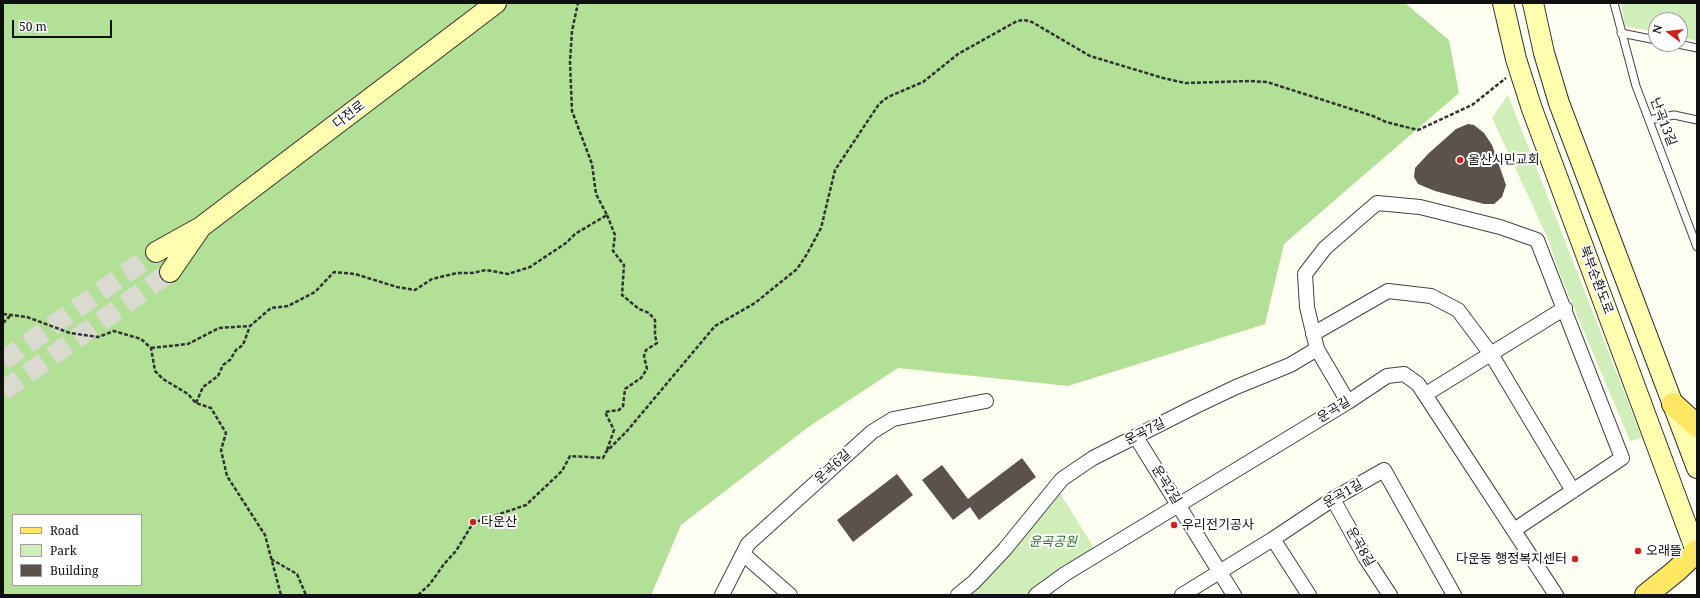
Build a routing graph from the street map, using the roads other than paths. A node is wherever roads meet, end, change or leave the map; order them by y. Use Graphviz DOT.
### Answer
graph roads {
  1 [pos="496,3"];
  2 [pos="1503,3"];
  3 [pos="1533,3"];
  4 [pos="1614,3"];
  5 [pos="1622,32"];
  6 [pos="1648,38"];
  7 [pos="1649,120"];
  8 [pos="1697,120"];
  9 [pos="201,227"];
  10 [pos="1697,247"];
  11 [pos="156,252"];
  12 [pos="170,272"];
  13 [pos="1564,308"];
  14 [pos="1313,334"];
  15 [pos="1317,349"];
  16 [pos="1491,354"];
  17 [pos="1426,394"];
  18 [pos="986,401"];
  19 [pos="1348,402"];
  20 [pos="1673,404"];
  21 [pos="1697,426"];
  22 [pos="1136,437"];
  23 [pos="1697,468"];
  24 [pos="1573,491"];
  25 [pos="1333,498"];
  26 [pos="1178,504"];
  27 [pos="1514,530"];
  28 [pos="1274,539"];
  29 [pos="1697,552"];
  30 [pos="743,554"];
  31 [pos="1219,572"];
  32 [pos="1551,593"];
  33 [pos="722,595"];
  34 [pos="790,595"];
  35 [pos="958,595"];
  36 [pos="1036,595"];
  37 [pos="1182,595"];
  38 [pos="1234,595"];
  39 [pos="1309,595"];
  40 [pos="1390,595"];
  41 [pos="1454,595"];
  42 [pos="1646,595"];
  1 -- 9 [label="main road, 다전로"];
  2 -- 29 [label="main road, 북부순환도로"];
  3 -- 20 [label="main road"];
  4 -- 5 [label="lane, 난곡13길"];
  5 -- 6 [label="lane"];
  5 -- 7 [label="lane, 난곡13길"];
  7 -- 8 [label="lane"];
  7 -- 10 [label="lane, 난곡13길"];
  9 -- 11 [label="main road, 다전로"];
  9 -- 12 [label="main road, 다전로"];
  13 -- 14 [label="street"];
  13 -- 16 [label="street"];
  13 -- 24 [label="street"];
  14 -- 15 [label="street"];
  14 -- 16 [label="street"];
  15 -- 19 [label="street"];
  15 -- 22 [label="street, 운곡7길"];
  16 -- 17 [label="street"];
  16 -- 24 [label="street"];
  17 -- 19 [label="street, 운곡길"];
  17 -- 27 [label="street, 운곡길"];
  18 -- 30 [label="street, 운곡6길"];
  19 -- 26 [label="street, 운곡길"];
  20 -- 21 [label="main road"];
  20 -- 23 [label="main road"];
  22 -- 26 [label="street, 운곡2길"];
  22 -- 35 [label="street, 운곡7길"];
  24 -- 27 [label="street"];
  25 -- 28 [label="street, 운곡1길"];
  25 -- 40 [label="street, 운곡8길"];
  25 -- 41 [label="street, 운곡1길"];
  26 -- 31 [label="street, 운곡2길"];
  26 -- 36 [label="street, 운곡길"];
  27 -- 32 [label="street, 운곡길"];
  28 -- 31 [label="street, 운곡1길"];
  28 -- 39 [label="street"];
  29 -- 42 [label="main road"];
  30 -- 33 [label="street, 운곡6길"];
  30 -- 34 [label="street"];
  31 -- 37 [label="street, 운곡1길"];
  31 -- 38 [label="street, 운곡2길"];
}
